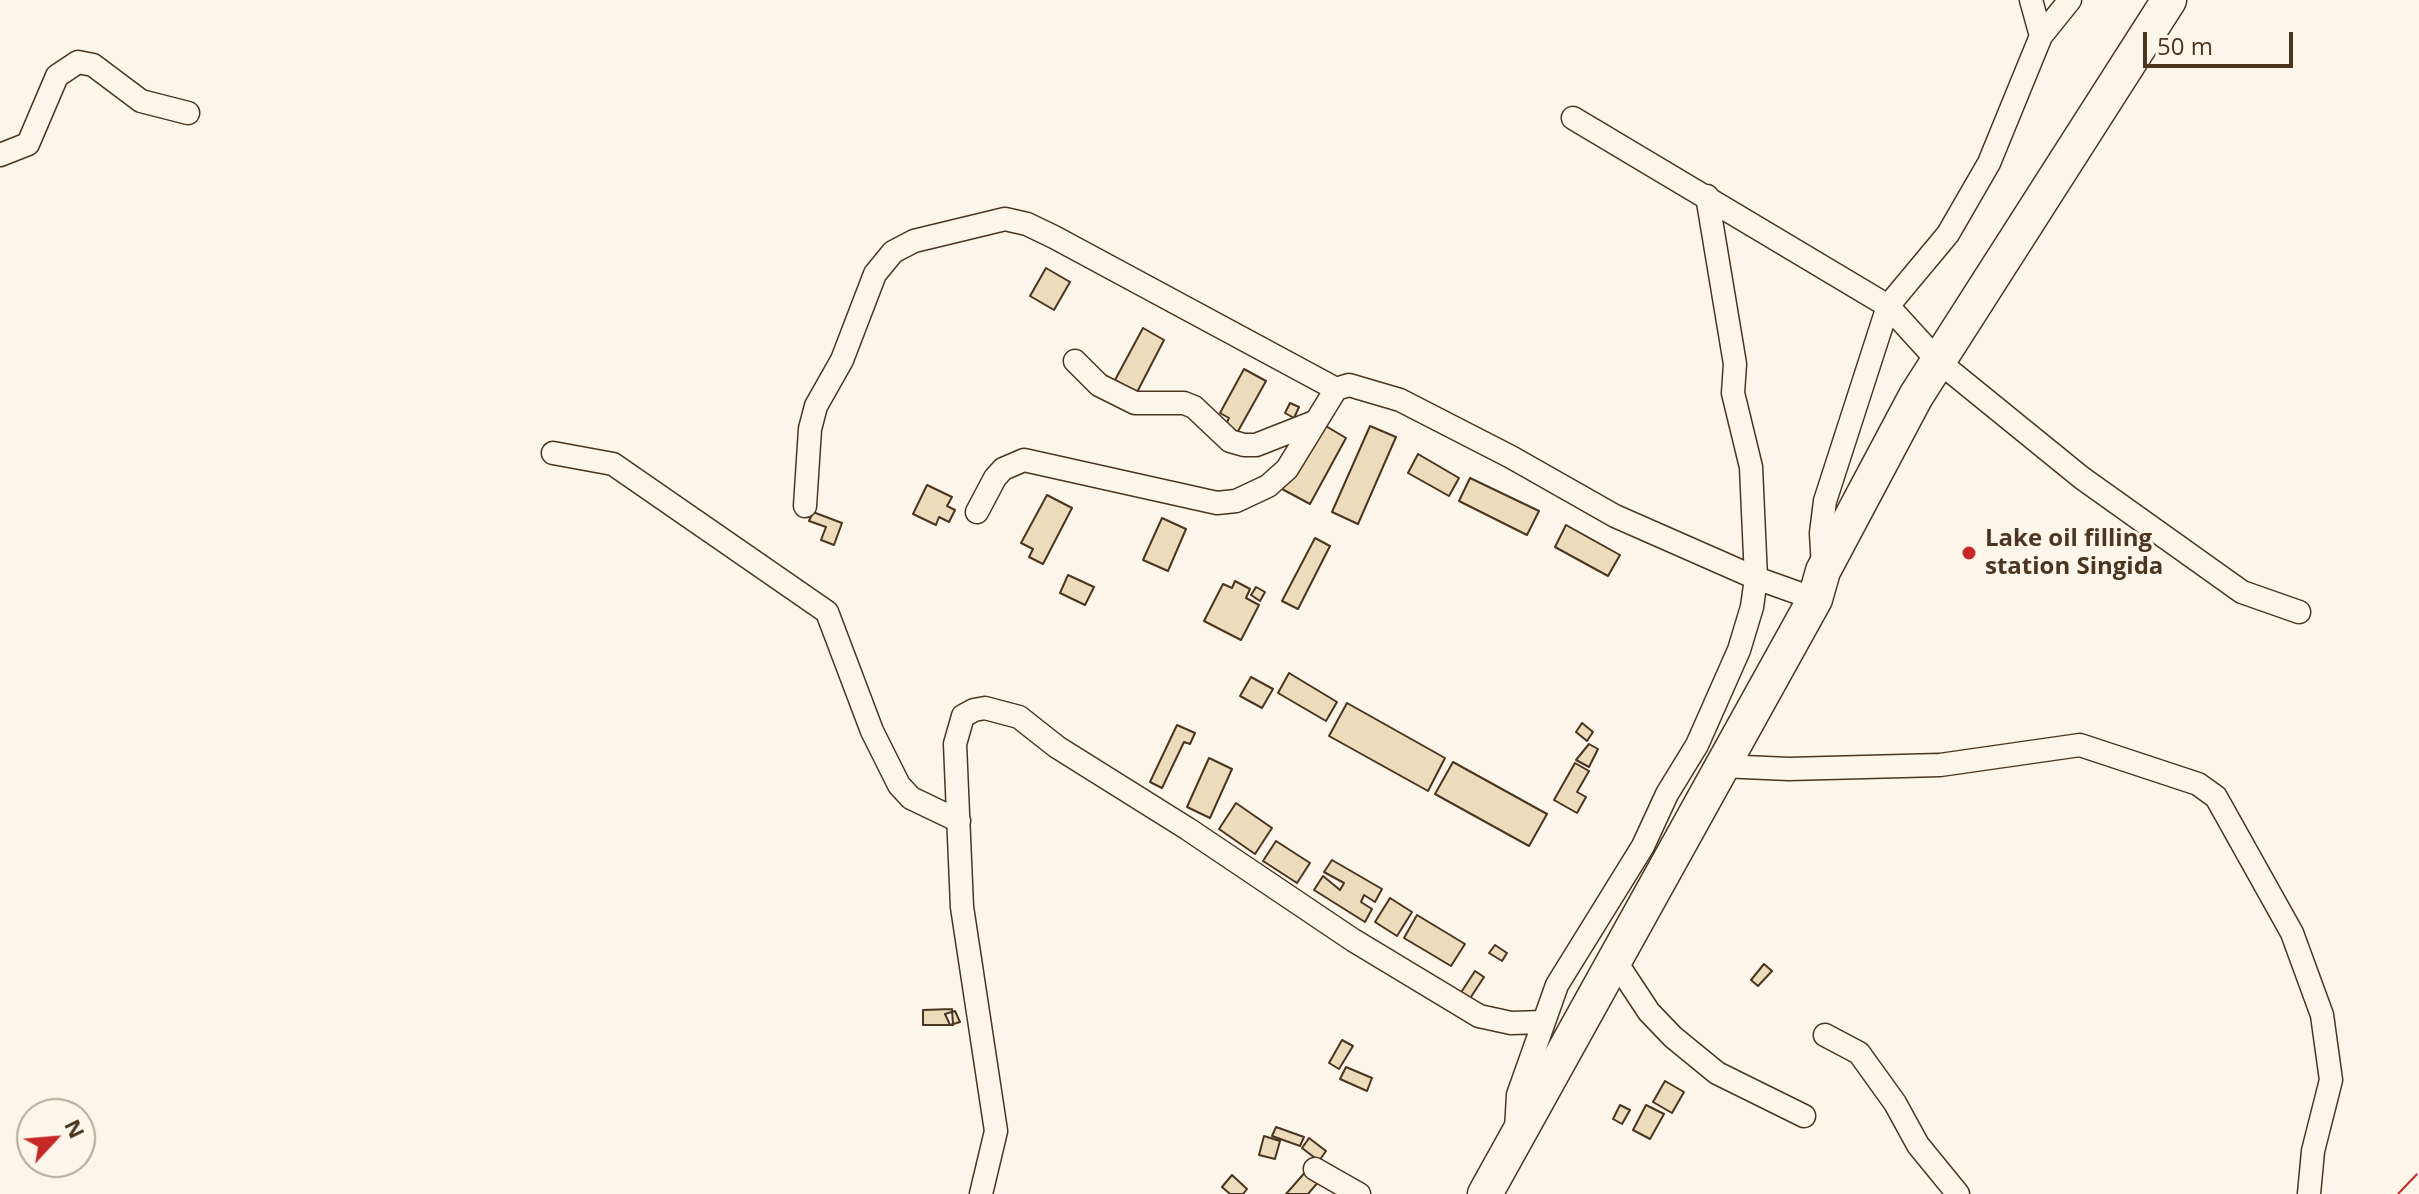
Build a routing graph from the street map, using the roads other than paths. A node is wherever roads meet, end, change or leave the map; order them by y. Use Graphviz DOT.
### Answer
graph roads {
  1 [pos="2031,0"];
  2 [pos="2070,0"];
  3 [pos="2169,0"];
  4 [pos="2041,36"];
  5 [pos="188,113"];
  6 [pos="1573,118"];
  7 [pos="0,155"];
  8 [pos="1707,196"];
  9 [pos="1888,306"];
  10 [pos="1075,361"];
  11 [pos="1938,361"];
  12 [pos="1336,389"];
  13 [pos="1312,423"];
  14 [pos="553,453"];
  15 [pos="805,506"];
  16 [pos="977,512"];
  17 [pos="1756,578"];
  18 [pos="1819,585"];
  19 [pos="2299,612"];
  20 [pos="1721,766"];
  21 [pos="959,821"];
  22 [pos="1614,959"];
  23 [pos="1543,1022"];
  24 [pos="1825,1035"];
  25 [pos="1804,1116"];
  26 [pos="1516,1139"];
  27 [pos="1315,1169"];
  28 [pos="1489,1192"];
  29 [pos="981,1194"];
  30 [pos="1359,1194"];
  31 [pos="1958,1194"];
  32 [pos="2309,1194"];
  1 -- 4 [label="street"];
  2 -- 4 [label="street"];
  3 -- 11 [label="highway"];
  4 -- 9 [label="street"];
  5 -- 7 [label="street"];
  6 -- 8 [label="street"];
  8 -- 9 [label="street"];
  8 -- 17 [label="street"];
  9 -- 11 [label="street"];
  9 -- 18 [label="street"];
  10 -- 13 [label="street"];
  11 -- 18 [label="highway"];
  11 -- 19 [label="street"];
  12 -- 13 [label="street"];
  12 -- 15 [label="street"];
  12 -- 17 [label="street"];
  13 -- 16 [label="street"];
  14 -- 21 [label="street"];
  17 -- 18 [label="street"];
  17 -- 23 [label="street"];
  18 -- 20 [label="highway"];
  20 -- 22 [label="highway"];
  20 -- 32 [label="street"];
  21 -- 23 [label="street"];
  21 -- 29 [label="street"];
  22 -- 25 [label="street"];
  22 -- 26 [label="highway"];
  23 -- 26 [label="street"];
  24 -- 31 [label="street"];
  26 -- 28 [label="highway"];
  27 -- 30 [label="street"];
}
